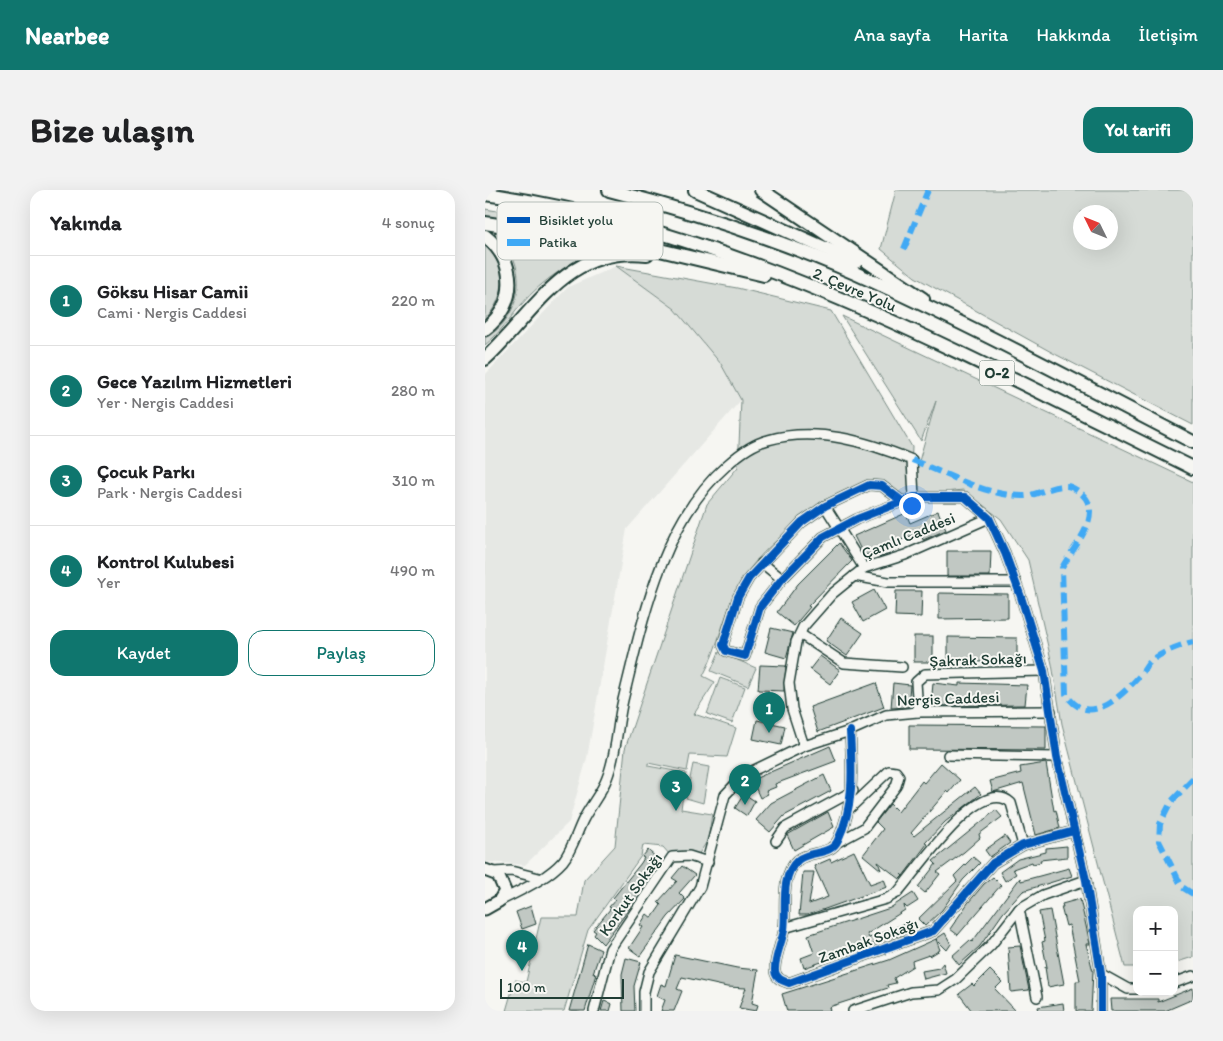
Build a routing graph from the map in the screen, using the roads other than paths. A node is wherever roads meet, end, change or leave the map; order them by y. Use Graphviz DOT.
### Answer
graph roads {
  1 [pos="609,190"];
  2 [pos="695,190"];
  3 [pos="761,190"];
  4 [pos="485,194"];
  5 [pos="526,202"];
  6 [pos="651,202"];
  7 [pos="663,205"];
  8 [pos="663,234"];
  9 [pos="485,236"];
  10 [pos="497,248"];
  11 [pos="663,252"];
  12 [pos="663,255"];
  13 [pos="680,256"];
  14 [pos="506,260"];
  15 [pos="600,260"];
  16 [pos="799,282"];
  17 [pos="899,282"];
  18 [pos="951,318"];
  19 [pos="485,329"];
  20 [pos="485,359"];
  21 [pos="1193,442"];
  22 [pos="1193,468"];
  23 [pos="914,497"];
  24 [pos="903,502"];
  25 [pos="825,506"];
  26 [pos="989,518"];
  27 [pos="839,528"];
  28 [pos="761,563"];
  29 [pos="864,568"];
  30 [pos="854,576"];
  31 [pos="782,579"];
  32 [pos="1016,582"];
  33 [pos="800,634"];
  34 [pos="902,668"];
  35 [pos="1043,671"];
  36 [pos="1051,711"];
  37 [pos="918,712"];
  38 [pos="850,731"];
  39 [pos="804,746"];
  40 [pos="948,755"];
  41 [pos="1057,757"];
  42 [pos="853,791"];
  43 [pos="847,811"];
  44 [pos="1074,831"];
  45 [pos="775,842"];
  46 [pos="838,842"];
  47 [pos="1023,845"];
  48 [pos="708,862"];
  49 [pos="488,872"];
  50 [pos="539,878"];
  51 [pos="1086,880"];
  52 [pos="499,902"];
  53 [pos="485,909"];
  54 [pos="1019,909"];
  55 [pos="784,928"];
  56 [pos="1101,974"];
  57 [pos="1193,976"];
  58 [pos="1111,980"];
  59 [pos="1178,982"];
  60 [pos="1133,989"];
  61 [pos="1102,992"];
  62 [pos="1037,997"];
  63 [pos="595,1011"];
  64 [pos="644,1011"];
  65 [pos="853,1011"];
  66 [pos="1101,1011"];
  1 -- 6 [label="highway, 2. Çevre Yolu / O-2"];
  2 -- 17 [label="highway"];
  3 -- 17 [label="highway"];
  4 -- 5 [label="highway, 2. Çevre Yolu / O-2"];
  7 -- 18 [label="highway, 2. Çevre Yolu / O-2"];
  8 -- 16 [label="highway, 2. Çevre Yolu / O-2"];
  9 -- 10 [label="highway"];
  11 -- 13 [label="highway"];
  12 -- 13 [label="highway"];
  13 -- 16 [label="highway"];
  14 -- 19 [label="highway"];
  15 -- 20 [label="highway"];
  16 -- 22 [label="highway, 2. Çevre Yolu / O-2"];
  17 -- 18 [label="highway"];
  18 -- 21 [label="highway, 2. Çevre Yolu / O-2"];
  23 -- 24 [label="street"];
  23 -- 26 [label="street"];
  23 -- 50 [label="street"];
  24 -- 25 [label="street"];
  24 -- 27 [label="street"];
  25 -- 27 [label="street"];
  25 -- 28 [label="street"];
  26 -- 29 [label="street, Çamlı Caddesi"];
  26 -- 32 [label="street"];
  27 -- 29 [label="street"];
  27 -- 31 [label="street"];
  28 -- 31 [label="street"];
  28 -- 31 [label="street"];
  29 -- 30 [label="street, Çamlı Caddesi"];
  30 -- 32 [label="street"];
  30 -- 33 [label="street, Çamlı Caddesi"];
  32 -- 35 [label="street"];
  33 -- 34 [label="street"];
  33 -- 39 [label="street, Çamlı Caddesi"];
  35 -- 36 [label="street"];
  35 -- 37 [label="street, Şakrak Sokağı"];
  36 -- 37 [label="street, Nergis Caddesi"];
  36 -- 41 [label="street"];
  37 -- 38 [label="street, Nergis Caddesi"];
  38 -- 39 [label="street, Nergis Caddesi"];
  38 -- 42 [label="street"];
  39 -- 48 [label="street, Nergis Caddesi"];
  40 -- 41 [label="street"];
  41 -- 44 [label="street"];
  42 -- 43 [label="street"];
  42 -- 45 [label="street"];
  43 -- 46 [label="street"];
  43 -- 46 [label="street"];
  44 -- 47 [label="street, Zambak Sokağı"];
  44 -- 51 [label="street"];
  46 -- 55 [label="street"];
  47 -- 55 [label="street"];
  47 -- 55 [label="street, Zambak Sokağı"];
  48 -- 63 [label="street, Korkut Sokağı"];
  48 -- 64 [label="street, Nergis Caddesi"];
  49 -- 50 [label="street"];
  49 -- 52 [label="main road"];
  50 -- 52 [label="street"];
  51 -- 54 [label="street"];
  51 -- 56 [label="street"];
  52 -- 53 [label="main road"];
  54 -- 62 [label="street"];
  54 -- 65 [label="street"];
  56 -- 58 [label="street"];
  56 -- 61 [label="street"];
  57 -- 59 [label="street"];
  58 -- 60 [label="street"];
  58 -- 61 [label="street"];
  61 -- 66 [label="street"];
}
